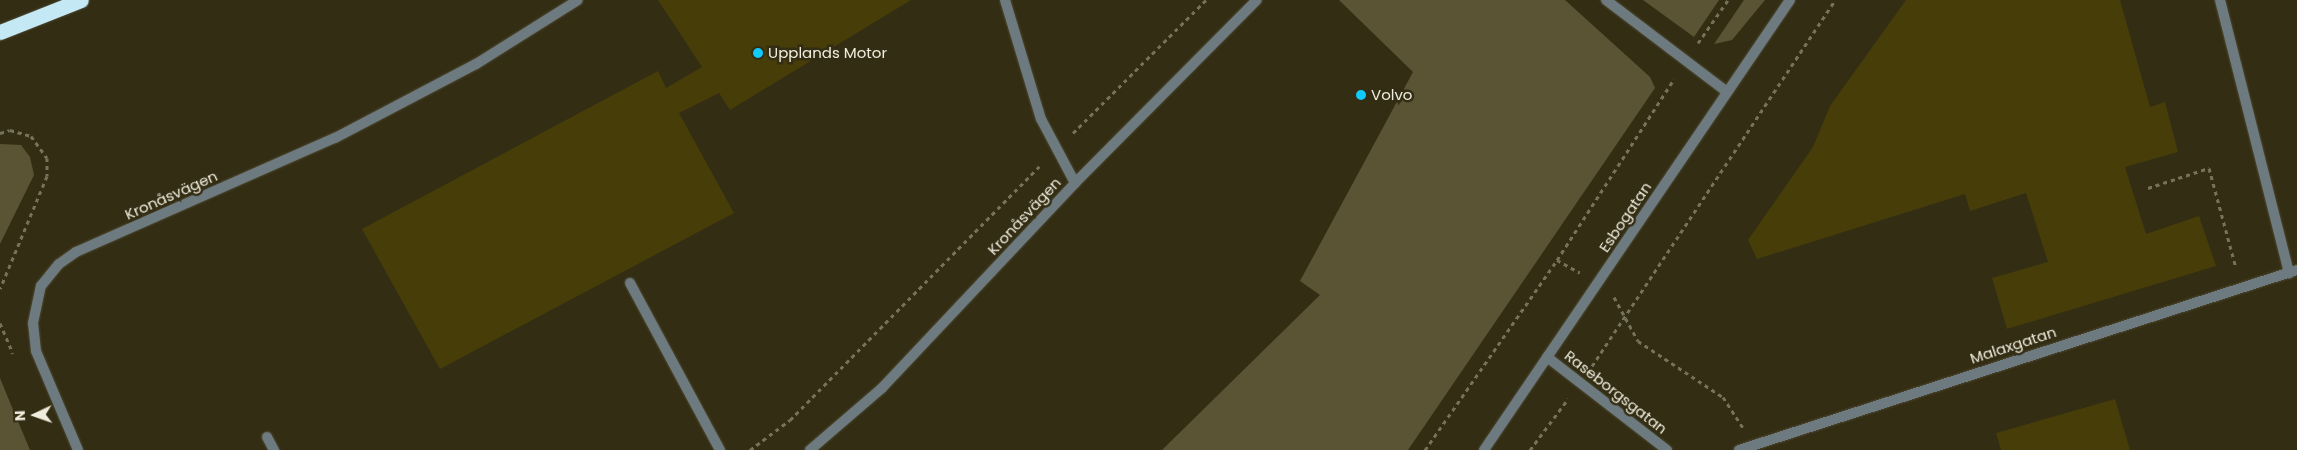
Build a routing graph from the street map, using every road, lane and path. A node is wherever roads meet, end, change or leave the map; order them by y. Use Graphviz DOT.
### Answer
graph roads {
  1 [pos="80,0"];
  2 [pos="578,0"];
  3 [pos="1005,0"];
  4 [pos="1206,0"];
  5 [pos="1258,0"];
  6 [pos="1606,0"];
  7 [pos="1728,0"];
  8 [pos="1790,0"];
  9 [pos="1835,0"];
  10 [pos="2220,0"];
  11 [pos="0,32"];
  12 [pos="1684,62"];
  13 [pos="1727,92"];
  14 [pos="0,133"];
  15 [pos="1056,150"];
  16 [pos="1075,183"];
  17 [pos="2148,188"];
  18 [pos="2293,271"];
  19 [pos="630,284"];
  20 [pos="2242,288"];
  21 [pos="0,289"];
  22 [pos="1547,357"];
  23 [pos="267,437"];
  24 [pos="1753,443"];
  25 [pos="78,450"];
  26 [pos="274,450"];
  27 [pos="720,450"];
  28 [pos="750,450"];
  29 [pos="810,450"];
  30 [pos="1425,450"];
  31 [pos="1484,450"];
  32 [pos="1667,450"];
  33 [pos="1739,450"];
  1 -- 11 [label="highway"];
  2 -- 25 [label="street, Kronåsvägen"];
  3 -- 15 [label="street"];
  4 -- 15 [label="path"];
  5 -- 16 [label="street, Kronåsvägen"];
  6 -- 12 [label="street"];
  7 -- 12 [label="path"];
  8 -- 13 [label="street, Esbogatan"];
  9 -- 24 [label="path"];
  10 -- 18 [label="street"];
  12 -- 13 [label="street"];
  12 -- 30 [label="path"];
  13 -- 22 [label="street, Esbogatan"];
  14 -- 21 [label="path"];
  15 -- 16 [label="street"];
  15 -- 28 [label="path"];
  16 -- 29 [label="street, Kronåsvägen"];
  17 -- 20 [label="path"];
  18 -- 20 [label="street, Malaxgatan"];
  19 -- 27 [label="street"];
  20 -- 24 [label="street, Malaxgatan"];
  22 -- 31 [label="street, Esbogatan"];
  22 -- 32 [label="street, Raseborgsgatan"];
  23 -- 26 [label="street"];
  24 -- 33 [label="street, Malaxgatan"];
}
